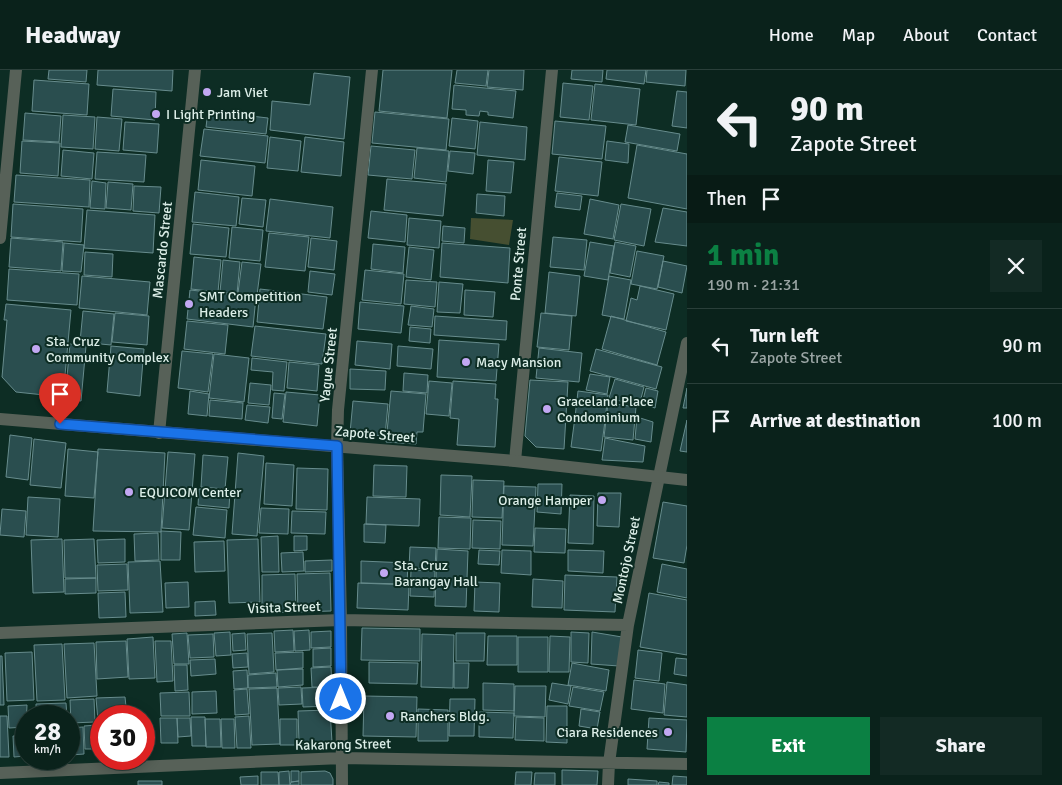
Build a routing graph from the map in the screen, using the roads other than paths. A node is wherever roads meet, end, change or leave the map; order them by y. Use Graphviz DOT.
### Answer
graph roads {
  1 [pos="16,70"];
  2 [pos="195,70"];
  3 [pos="372,70"];
  4 [pos="552,70"];
  5 [pos="0,238"];
  6 [pos="687,343"];
  7 [pos="0,419"];
  8 [pos="160,433"];
  9 [pos="337,446"];
  10 [pos="515,461"];
  11 [pos="659,477"];
  12 [pos="687,480"];
  13 [pos="341,620"];
  14 [pos="628,625"];
  15 [pos="0,633"];
  16 [pos="342,758"];
  17 [pos="609,763"];
  18 [pos="687,764"];
  19 [pos="0,773"];
  20 [pos="342,785"];
  21 [pos="608,785"];
  1 -- 5 [label="street"];
  2 -- 8 [label="street, Mascardo Street"];
  3 -- 9 [label="street, Yague Street"];
  4 -- 10 [label="street, Ponte Street"];
  6 -- 11 [label="street, Montojo Street"];
  7 -- 8 [label="street, Zapote Street"];
  8 -- 9 [label="street, Zapote Street"];
  9 -- 10 [label="street, Zapote Street"];
  9 -- 13 [label="street, Yague Street"];
  10 -- 11 [label="street, Zapote Street"];
  11 -- 12 [label="street, Zapote Street"];
  11 -- 14 [label="street, Montojo Street"];
  13 -- 14 [label="street, Visita Street"];
  13 -- 15 [label="street, Visita Street"];
  13 -- 16 [label="street, Yague Street"];
  14 -- 17 [label="street, Montojo Street"];
  16 -- 17 [label="street, Kakarong Street"];
  16 -- 19 [label="street, Kakarong Street"];
  16 -- 20 [label="street, Yague Street"];
  17 -- 18 [label="street, Kakarong Street"];
  17 -- 21 [label="street, Montojo Street"];
}
